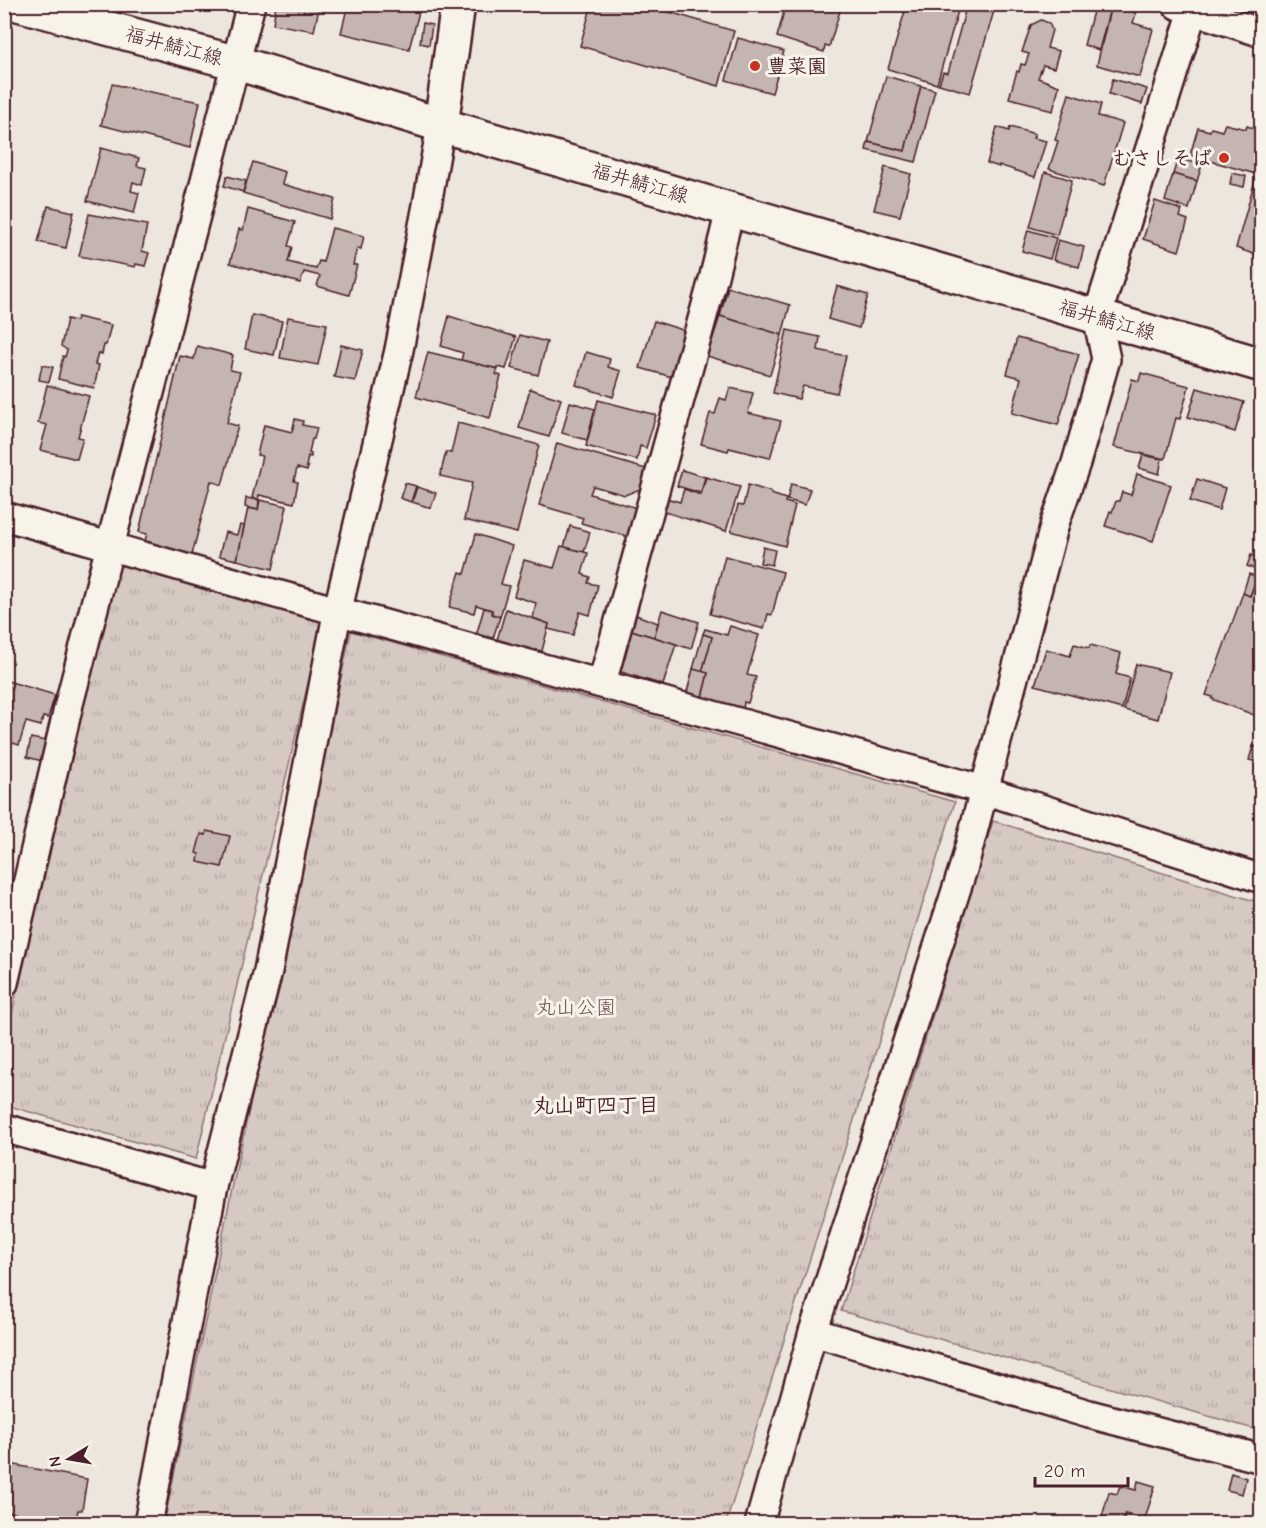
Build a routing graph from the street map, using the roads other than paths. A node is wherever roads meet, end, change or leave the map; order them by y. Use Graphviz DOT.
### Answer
graph roads {
  1 [pos="18,4"];
  2 [pos="251,4"];
  3 [pos="458,4"];
  4 [pos="1188,6"];
  5 [pos="1262,33"];
  6 [pos="237,63"];
  7 [pos="441,125"];
  8 [pos="730,210"];
  9 [pos="1097,317"];
  10 [pos="1262,364"];
  11 [pos="4,516"];
  12 [pos="111,546"];
  13 [pos="338,609"];
  14 [pos="602,683"];
  15 [pos="984,790"];
  16 [pos="1262,879"];
  17 [pos="4,982"];
  18 [pos="4,1128"];
  19 [pos="213,1187"];
  20 [pos="813,1332"];
  21 [pos="1262,1459"];
  22 [pos="148,1524"];
  23 [pos="759,1524"];
  1 -- 6 [label="main road, 福井鯖江線"];
  2 -- 6 [label="street"];
  3 -- 7 [label="main road"];
  4 -- 5 [label="street"];
  4 -- 9 [label="street"];
  6 -- 7 [label="main road, 福井鯖江線"];
  6 -- 12 [label="street"];
  7 -- 8 [label="main road, 福井鯖江線"];
  7 -- 13 [label="street"];
  8 -- 9 [label="main road, 福井鯖江線"];
  8 -- 14 [label="street"];
  9 -- 10 [label="main road, 福井鯖江線"];
  9 -- 15 [label="street"];
  11 -- 12 [label="street"];
  12 -- 13 [label="street"];
  12 -- 17 [label="street"];
  13 -- 14 [label="street"];
  13 -- 19 [label="street"];
  14 -- 15 [label="street"];
  15 -- 16 [label="street"];
  15 -- 20 [label="street"];
  18 -- 19 [label="street"];
  19 -- 22 [label="street"];
  20 -- 21 [label="street"];
  20 -- 23 [label="street"];
}
